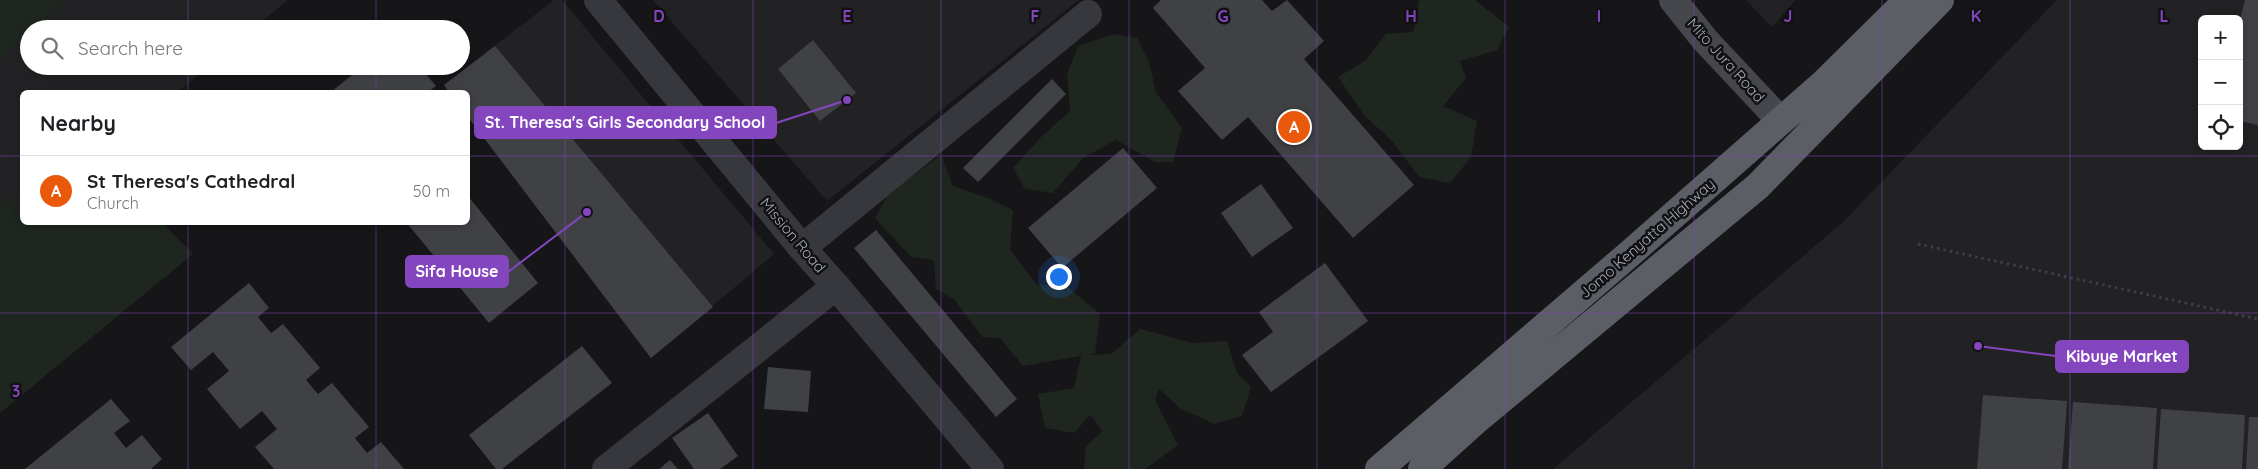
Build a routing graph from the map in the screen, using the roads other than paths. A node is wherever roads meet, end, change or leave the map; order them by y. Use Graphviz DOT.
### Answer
graph roads {
  1 [pos="598,0"];
  2 [pos="1673,0"];
  3 [pos="1908,0"];
  4 [pos="1940,0"];
  5 [pos="1088,14"];
  6 [pos="1780,120"];
  7 [pos="802,248"];
  8 [pos="836,286"];
  9 [pos="606,469"];
  10 [pos="990,469"];
  11 [pos="1379,469"];
  12 [pos="1422,469"];
  1 -- 7 [label="street, Mission Road"];
  2 -- 6 [label="main road, Mito Jura Road"];
  3 -- 6 [label="highway, Jomo Kenyatta Highway"];
  4 -- 12 [label="highway, Jomo Kenyatta Highway"];
  5 -- 7 [label="street"];
  6 -- 11 [label="highway, Jomo Kenyatta Highway"];
  7 -- 8 [label="street, Mission Road"];
  8 -- 9 [label="street"];
  8 -- 10 [label="street, Mission Road"];
}
